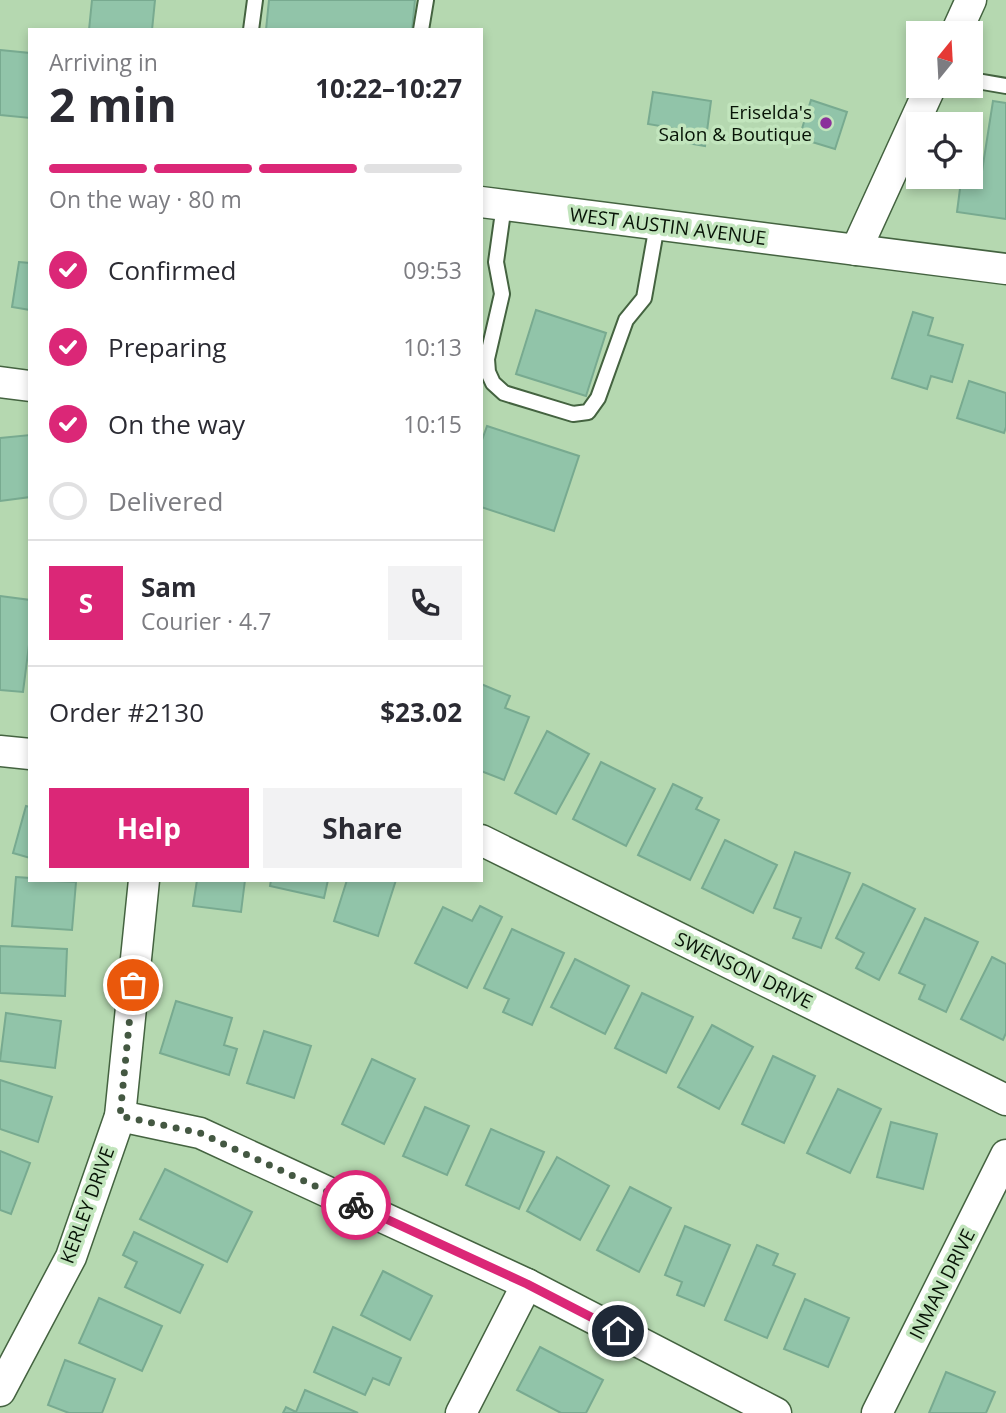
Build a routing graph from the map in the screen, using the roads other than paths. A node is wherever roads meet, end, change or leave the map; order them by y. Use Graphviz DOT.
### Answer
graph roads {
  1 [pos="255,0"];
  2 [pos="426,0"];
  3 [pos="971,0"];
  4 [pos="961,21"];
  5 [pos="251,28"];
  6 [pos="421,28"];
  7 [pos="984,82"];
  8 [pos="1006,86"];
  9 [pos="926,98"];
  10 [pos="492,204"];
  11 [pos="657,225"];
  12 [pos="856,250"];
  13 [pos="1006,269"];
  14 [pos="0,382"];
  15 [pos="28,386"];
  16 [pos="0,751"];
  17 [pos="28,754"];
  18 [pos="483,841"];
  19 [pos="144,882"];
  20 [pos="1006,1100"];
  21 [pos="120,1116"];
  22 [pos="1006,1155"];
  23 [pos="527,1284"];
  24 [pos="0,1391"];
  25 [pos="461,1413"];
  26 [pos="776,1413"];
  27 [pos="877,1413"];
  1 -- 5 [label="lane"];
  2 -- 6 [label="lane"];
  3 -- 4 [label="street"];
  7 -- 8 [label="lane"];
  9 -- 12 [label="street"];
  10 -- 11 [label="street, WEST AUSTIN AVENUE"];
  10 -- 11 [label="lane"];
  11 -- 12 [label="street, WEST AUSTIN AVENUE"];
  12 -- 13 [label="street, WEST AUSTIN AVENUE"];
  14 -- 15 [label="street"];
  16 -- 17 [label="street"];
  18 -- 20 [label="street, SWENSON DRIVE"];
  19 -- 21 [label="street, KERLEY DRIVE"];
  21 -- 23 [label="street"];
  21 -- 24 [label="street, KERLEY DRIVE"];
  22 -- 27 [label="street, INMAN DRIVE"];
  23 -- 25 [label="street"];
  23 -- 26 [label="street"];
}
